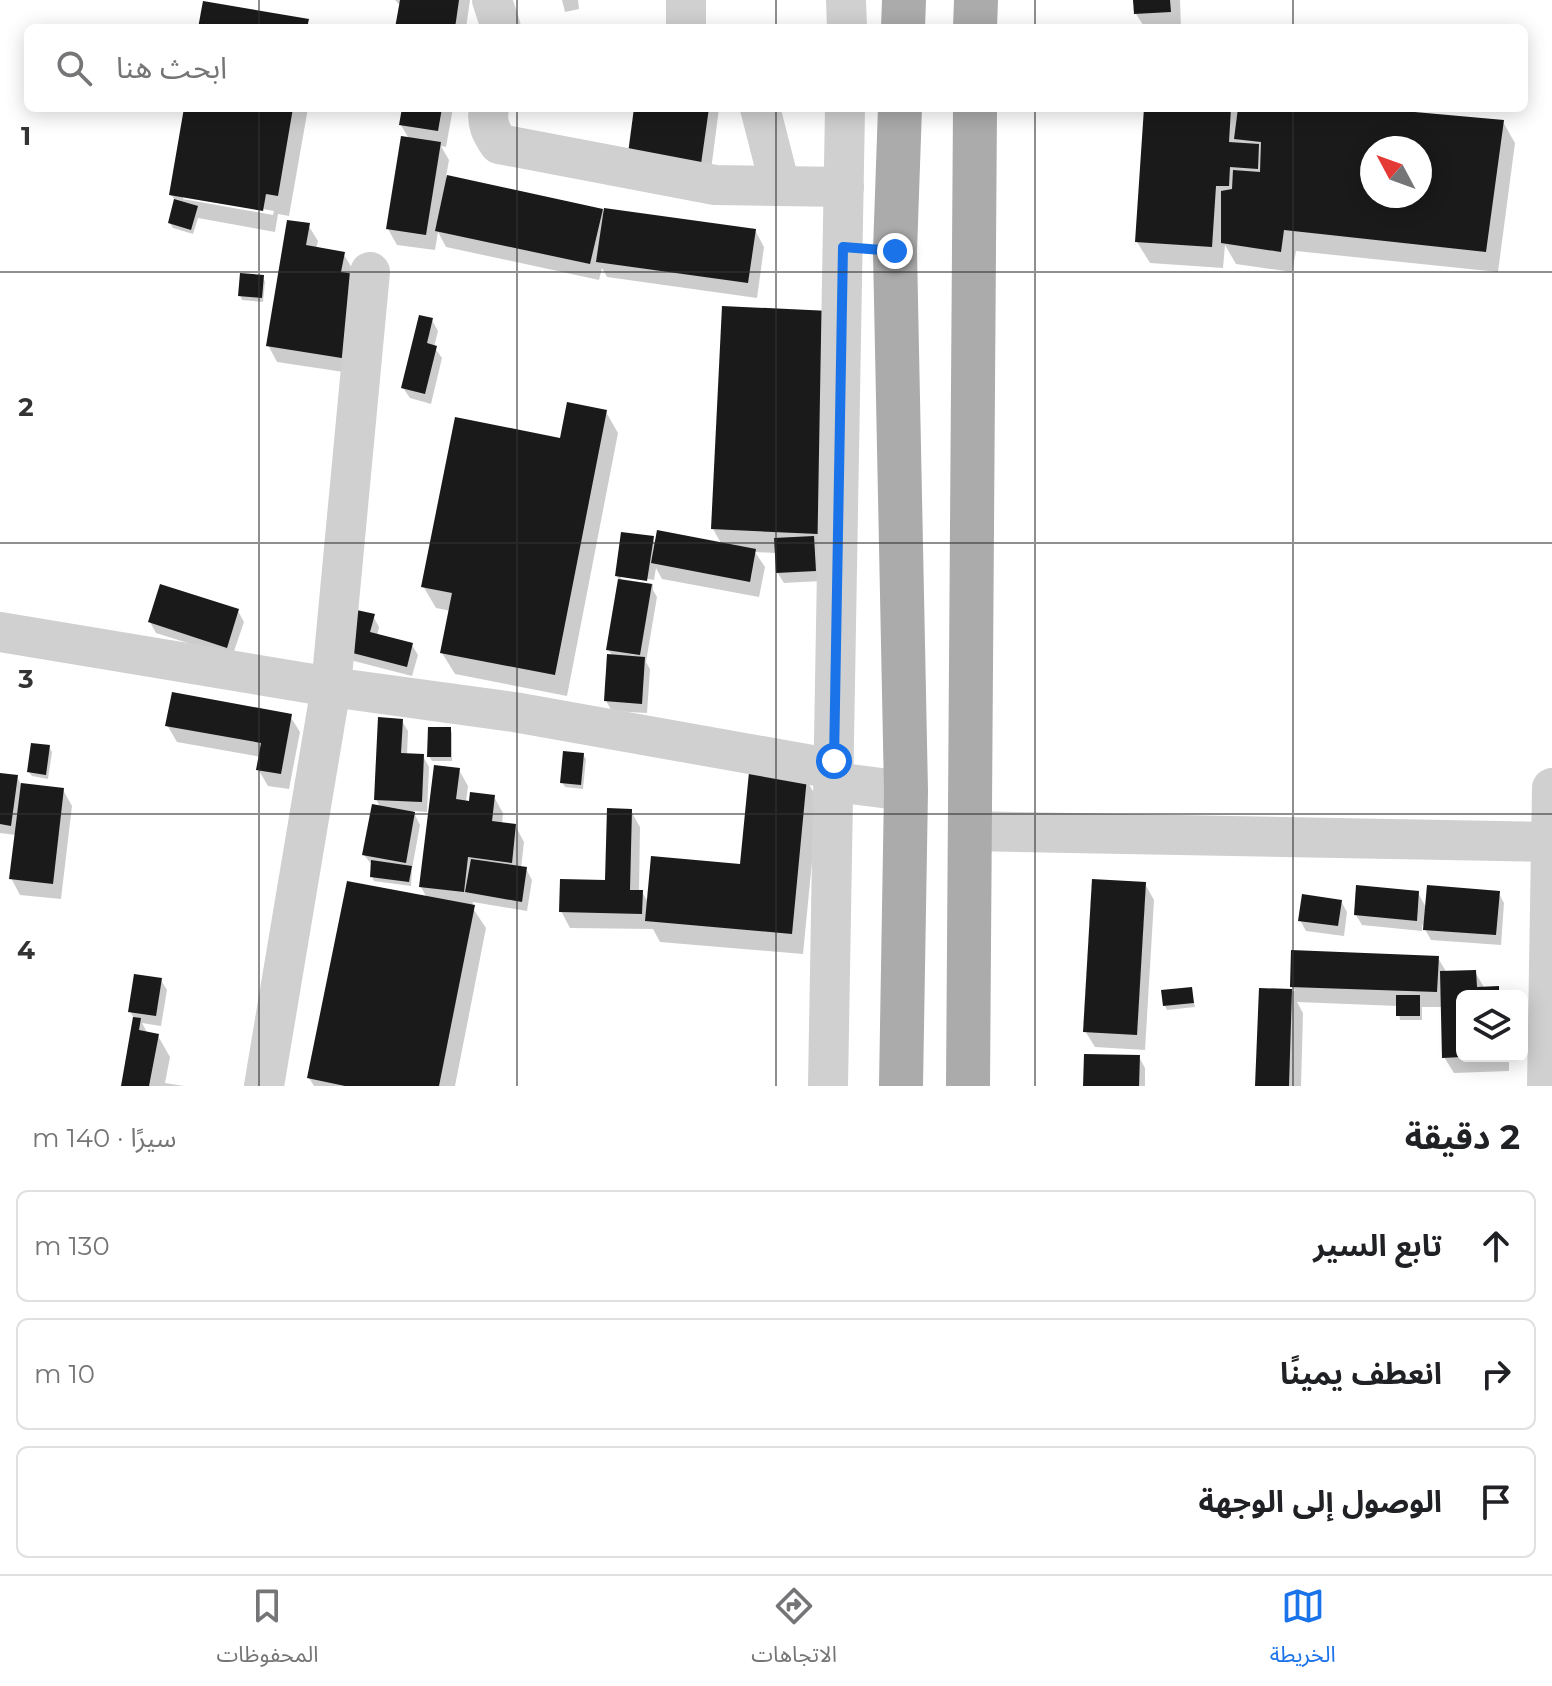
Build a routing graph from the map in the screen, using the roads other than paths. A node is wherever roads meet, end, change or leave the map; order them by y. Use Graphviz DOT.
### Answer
graph roads {
  1 [pos="492,0"];
  2 [pos="686,0"];
  3 [pos="846,0"];
  4 [pos="898,0"];
  5 [pos="904,0"];
  6 [pos="976,0"];
  7 [pos="500,24"];
  8 [pos="686,24"];
  9 [pos="847,24"];
  10 [pos="894,24"];
  11 [pos="903,24"];
  12 [pos="975,24"];
  13 [pos="488,112"];
  14 [pos="761,112"];
  15 [pos="858,112"];
  16 [pos="900,112"];
  17 [pos="975,112"];
  18 [pos="845,127"];
  19 [pos="780,186"];
  20 [pos="844,187"];
  21 [pos="843,247"];
  22 [pos="895,251"];
  23 [pos="370,272"];
  24 [pos="0,632"];
  25 [pos="331,687"];
  26 [pos="834,776"];
  27 [pos="1552,788"];
  28 [pos="906,791"];
  29 [pos="969,831"];
  30 [pos="1551,842"];
  31 [pos="264,1086"];
  32 [pos="828,1086"];
  33 [pos="901,1086"];
  34 [pos="968,1086"];
  35 [pos="1547,1086"];
  1 -- 7 [label="street"];
  2 -- 8 [label="street"];
  3 -- 9 [label="street"];
  4 -- 10 [label="street"];
  5 -- 11 [label="main road"];
  6 -- 12 [label="main road"];
  13 -- 19 [label="street"];
  14 -- 19 [label="street"];
  15 -- 18 [label="street"];
  16 -- 22 [label="main road"];
  17 -- 29 [label="main road"];
  18 -- 20 [label="street"];
  19 -- 20 [label="street"];
  20 -- 21 [label="street"];
  21 -- 22 [label="street"];
  21 -- 26 [label="street"];
  22 -- 28 [label="main road"];
  23 -- 25 [label="street"];
  24 -- 25 [label="street"];
  25 -- 26 [label="street"];
  25 -- 31 [label="street"];
  26 -- 28 [label="street"];
  26 -- 32 [label="street"];
  27 -- 30 [label="street"];
  28 -- 33 [label="main road"];
  29 -- 30 [label="street"];
  29 -- 34 [label="main road"];
  30 -- 35 [label="street"];
}
